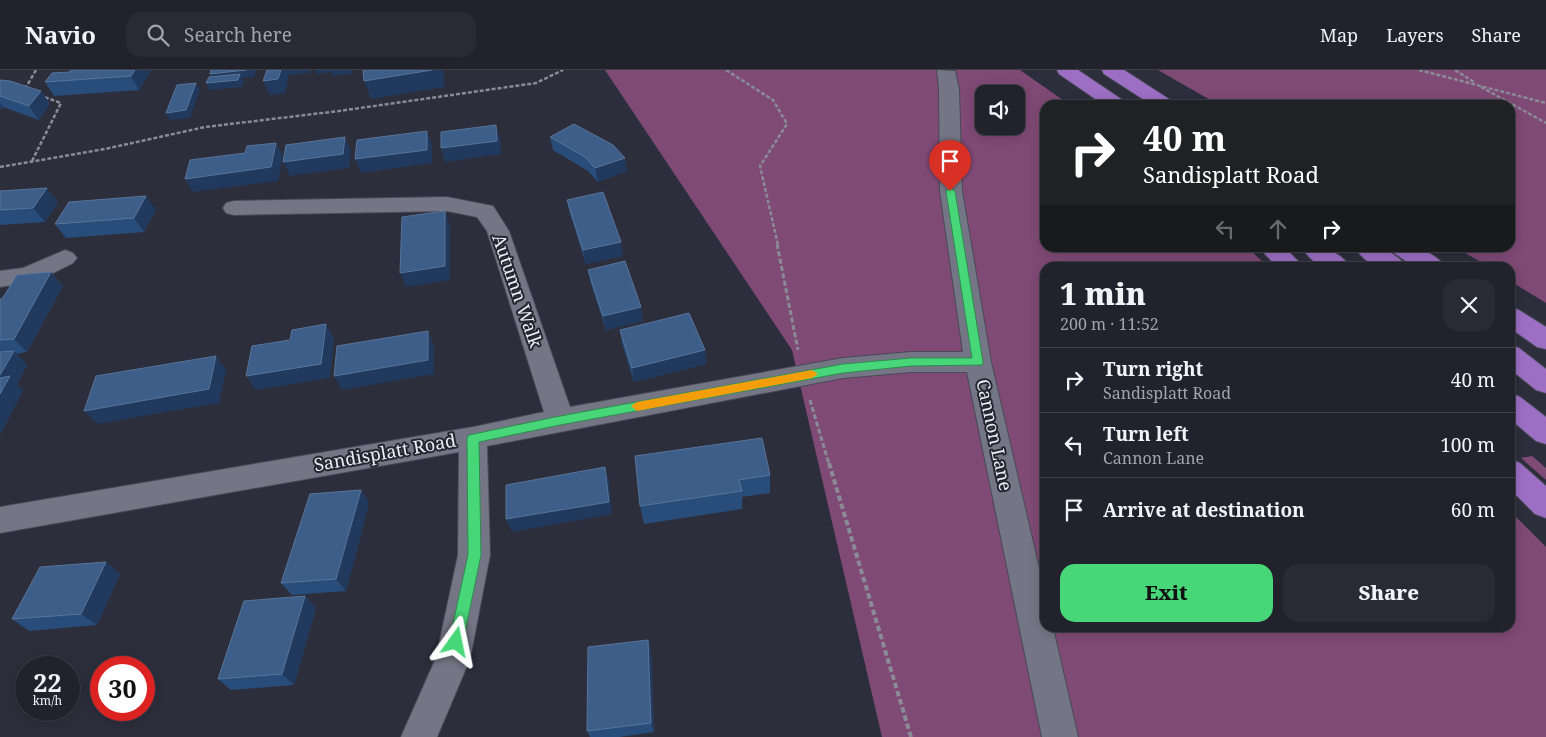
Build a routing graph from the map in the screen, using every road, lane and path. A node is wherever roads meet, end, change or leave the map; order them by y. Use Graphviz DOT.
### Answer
graph roads {
  1 [pos="36,70"];
  2 [pos="564,70"];
  3 [pos="946,70"];
  4 [pos="1066,70"];
  5 [pos="1111,70"];
  6 [pos="1419,70"];
  7 [pos="1454,70"];
  8 [pos="1477,84"];
  9 [pos="24,91"];
  10 [pos="43,97"];
  11 [pos="1110,100"];
  12 [pos="1157,100"];
  13 [pos="1505,100"];
  14 [pos="1546,103"];
  15 [pos="1515,105"];
  16 [pos="1546,123"];
  17 [pos="32,162"];
  18 [pos="0,167"];
  19 [pos="234,208"];
  20 [pos="1276,252"];
  21 [pos="1319,252"];
  22 [pos="1372,252"];
  23 [pos="1408,252"];
  24 [pos="65,258"];
  25 [pos="1287,262"];
  26 [pos="1332,262"];
  27 [pos="1386,262"];
  28 [pos="1424,262"];
  29 [pos="0,279"];
  30 [pos="1515,319"];
  31 [pos="1546,340"];
  32 [pos="1515,359"];
  33 [pos="978,362"];
  34 [pos="1546,383"];
  35 [pos="1515,408"];
  36 [pos="560,420"];
  37 [pos="1546,433"];
  38 [pos="473,438"];
  39 [pos="1515,476"];
  40 [pos="1546,505"];
  41 [pos="0,520"];
  42 [pos="419,737"];
  43 [pos="1060,737"];
  1 -- 9 [label="path"];
  2 -- 17 [label="path"];
  3 -- 33 [label="street, Cannon Lane"];
  4 -- 11 [label="highway"];
  5 -- 12 [label="highway"];
  6 -- 8 [label="path"];
  7 -- 8 [label="path"];
  8 -- 13 [label="path"];
  8 -- 14 [label="path"];
  10 -- 17 [label="path"];
  15 -- 16 [label="path"];
  17 -- 18 [label="path"];
  19 -- 36 [label="street, Autumn Walk"];
  20 -- 25 [label="highway"];
  21 -- 26 [label="highway"];
  22 -- 27 [label="highway"];
  23 -- 28 [label="highway"];
  24 -- 29 [label="street"];
  30 -- 31 [label="highway"];
  32 -- 34 [label="highway"];
  33 -- 36 [label="street, Sandisplatt Road"];
  33 -- 43 [label="street, Cannon Lane"];
  35 -- 37 [label="highway"];
  36 -- 38 [label="street, Sandisplatt Road"];
  38 -- 41 [label="street, Sandisplatt Road"];
  38 -- 42 [label="street"];
  39 -- 40 [label="highway"];
}
